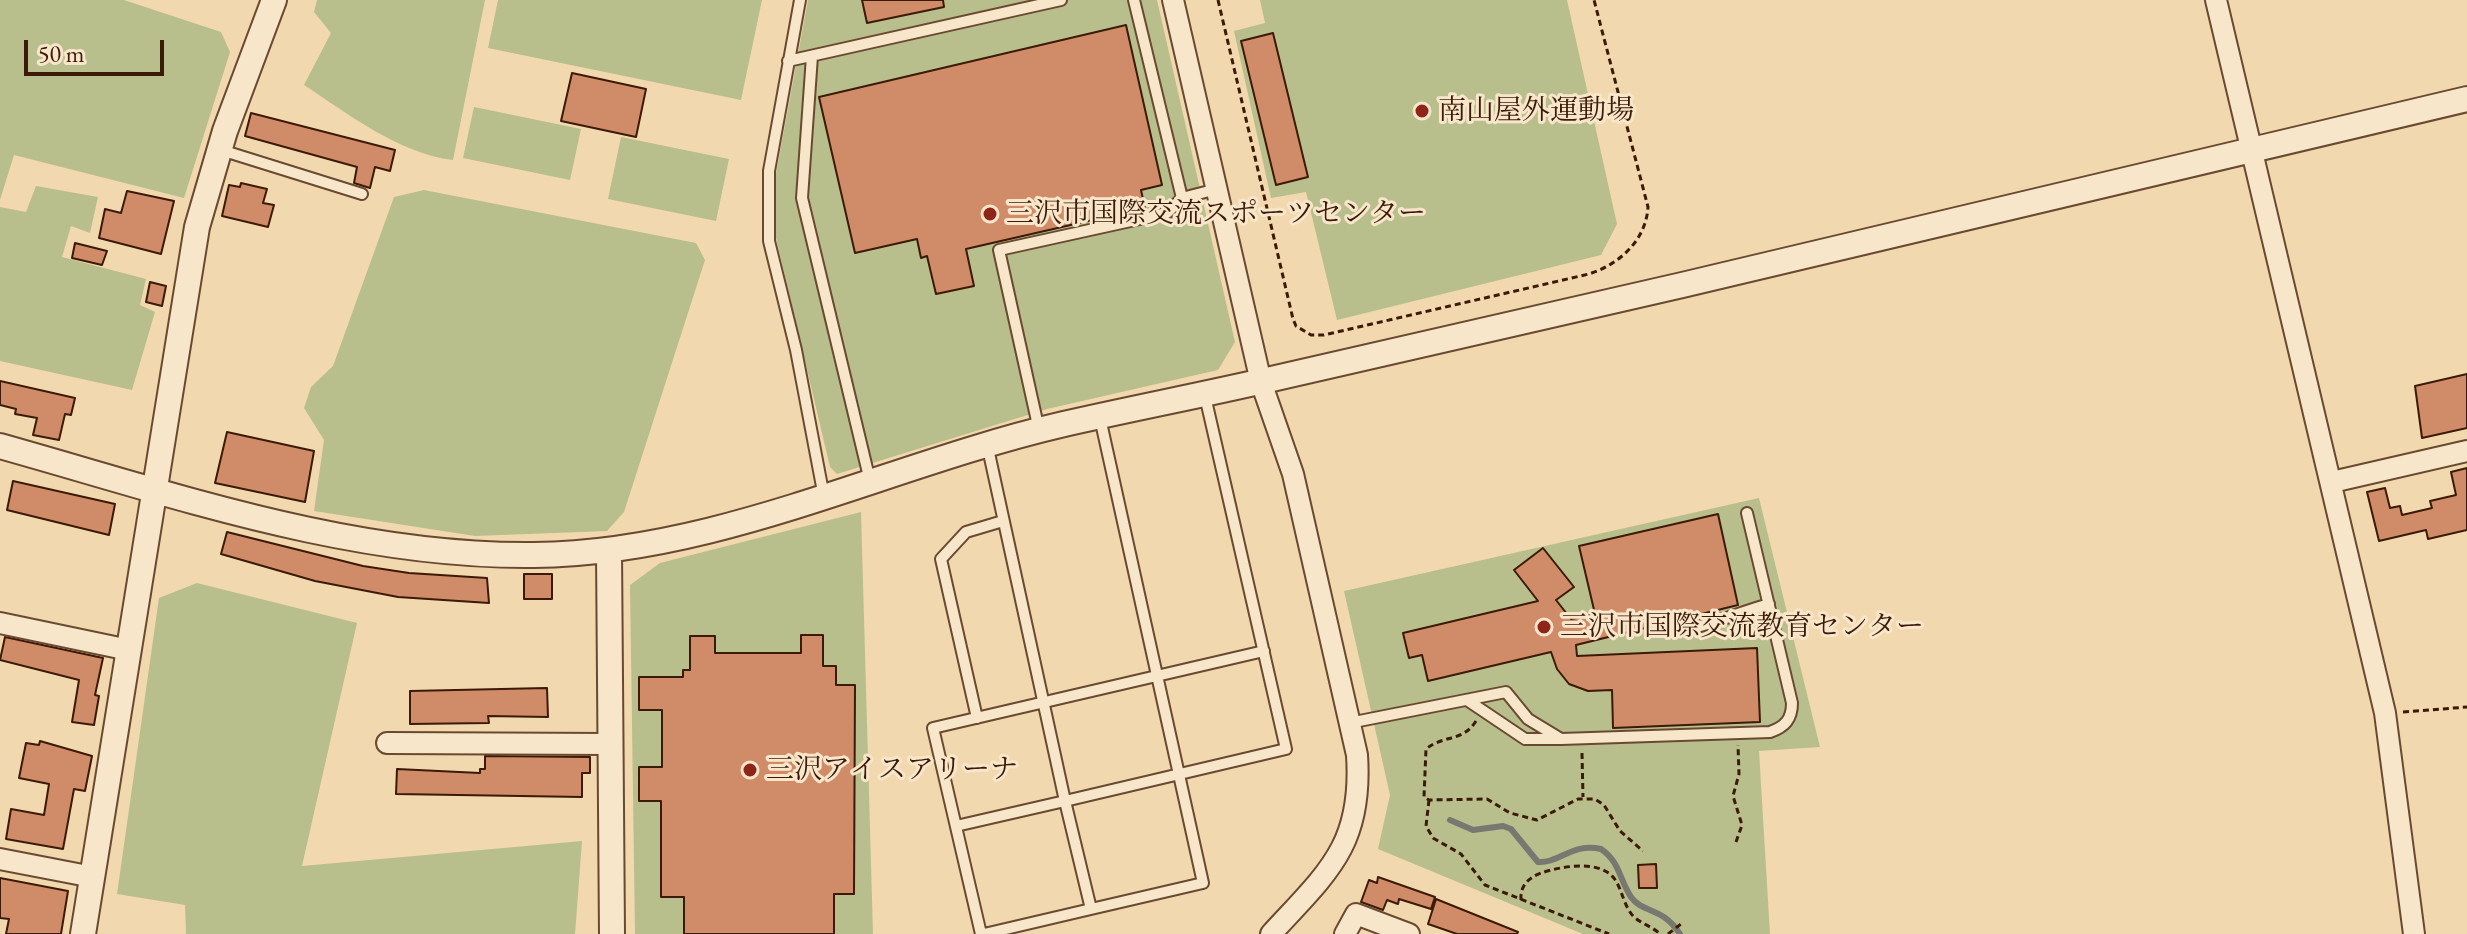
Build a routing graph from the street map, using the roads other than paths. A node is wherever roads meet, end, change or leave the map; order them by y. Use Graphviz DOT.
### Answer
graph roads {
  1 [pos="274,0"];
  2 [pos="800,0"];
  3 [pos="1061,0"];
  4 [pos="1134,0"];
  5 [pos="1173,0"];
  6 [pos="2216,0"];
  7 [pos="812,56"];
  8 [pos="788,61"];
  9 [pos="2467,99"];
  10 [pos="219,149"];
  11 [pos="2251,151"];
  12 [pos="1219,189"];
  13 [pos="362,194"];
  14 [pos="1182,198"];
  15 [pos="1261,382"];
  16 [pos="1205,394"];
  17 [pos="1100,416"];
  18 [pos="1039,430"];
  19 [pos="987,444"];
  20 [pos="0,446"];
  21 [pos="2467,451"];
  22 [pos="870,481"];
  23 [pos="2332,482"];
  24 [pos="154,490"];
  25 [pos="824,497"];
  26 [pos="1747,513"];
  27 [pos="1003,521"];
  28 [pos="609,551"];
  29 [pos="1769,604"];
  30 [pos="0,623"];
  31 [pos="1680,631"];
  32 [pos="129,650"];
  33 [pos="1264,651"];
  34 [pos="1156,676"];
  35 [pos="1467,700"];
  36 [pos="1044,703"];
  37 [pos="977,718"];
  38 [pos="1349,723"];
  39 [pos="1561,739"];
  40 [pos="387,743"];
  41 [pos="609,744"];
  42 [pos="1178,774"];
  43 [pos="1065,801"];
  44 [pos="956,826"];
  45 [pos="0,859"];
  46 [pos="93,877"];
  47 [pos="1091,909"];
  48 [pos="1280,931"];
  49 [pos="83,934"];
  50 [pos="612,934"];
  51 [pos="983,934"];
  52 [pos="1345,934"];
  53 [pos="1409,934"];
  54 [pos="2414,934"];
  1 -- 10 [label="street"];
  2 -- 8 [label="lane"];
  3 -- 7 [label="lane"];
  4 -- 14 [label="lane"];
  5 -- 12 [label="street"];
  6 -- 11 [label="street"];
  7 -- 8 [label="lane"];
  7 -- 22 [label="lane"];
  8 -- 25 [label="lane"];
  9 -- 11 [label="street"];
  10 -- 13 [label="lane"];
  10 -- 24 [label="street"];
  11 -- 15 [label="street"];
  11 -- 23 [label="street"];
  12 -- 14 [label="lane"];
  12 -- 15 [label="street"];
  14 -- 18 [label="lane"];
  15 -- 16 [label="street"];
  15 -- 38 [label="street"];
  16 -- 17 [label="street"];
  16 -- 33 [label="lane"];
  17 -- 18 [label="street"];
  17 -- 34 [label="lane"];
  18 -- 19 [label="street"];
  19 -- 22 [label="street"];
  19 -- 27 [label="lane"];
  20 -- 24 [label="street"];
  21 -- 23 [label="street"];
  22 -- 25 [label="street"];
  23 -- 54 [label="street"];
  24 -- 28 [label="street"];
  24 -- 32 [label="street"];
  25 -- 28 [label="street"];
  26 -- 29 [label="lane"];
  27 -- 36 [label="lane"];
  27 -- 37 [label="lane"];
  28 -- 41 [label="street"];
  29 -- 31 [label="lane"];
  29 -- 39 [label="lane"];
  30 -- 32 [label="street"];
  32 -- 46 [label="street"];
  33 -- 34 [label="lane"];
  33 -- 42 [label="lane"];
  34 -- 36 [label="lane"];
  34 -- 42 [label="lane"];
  35 -- 38 [label="lane"];
  35 -- 39 [label="lane"];
  35 -- 39 [label="lane"];
  36 -- 37 [label="lane"];
  36 -- 43 [label="lane"];
  37 -- 44 [label="lane"];
  38 -- 48 [label="street"];
  40 -- 41 [label="street"];
  41 -- 50 [label="street"];
  42 -- 43 [label="lane"];
  42 -- 47 [label="lane"];
  43 -- 44 [label="lane"];
  43 -- 47 [label="lane"];
  44 -- 51 [label="lane"];
  45 -- 46 [label="street"];
  46 -- 49 [label="street"];
  47 -- 51 [label="lane"];
  52 -- 53 [label="street"];
}
